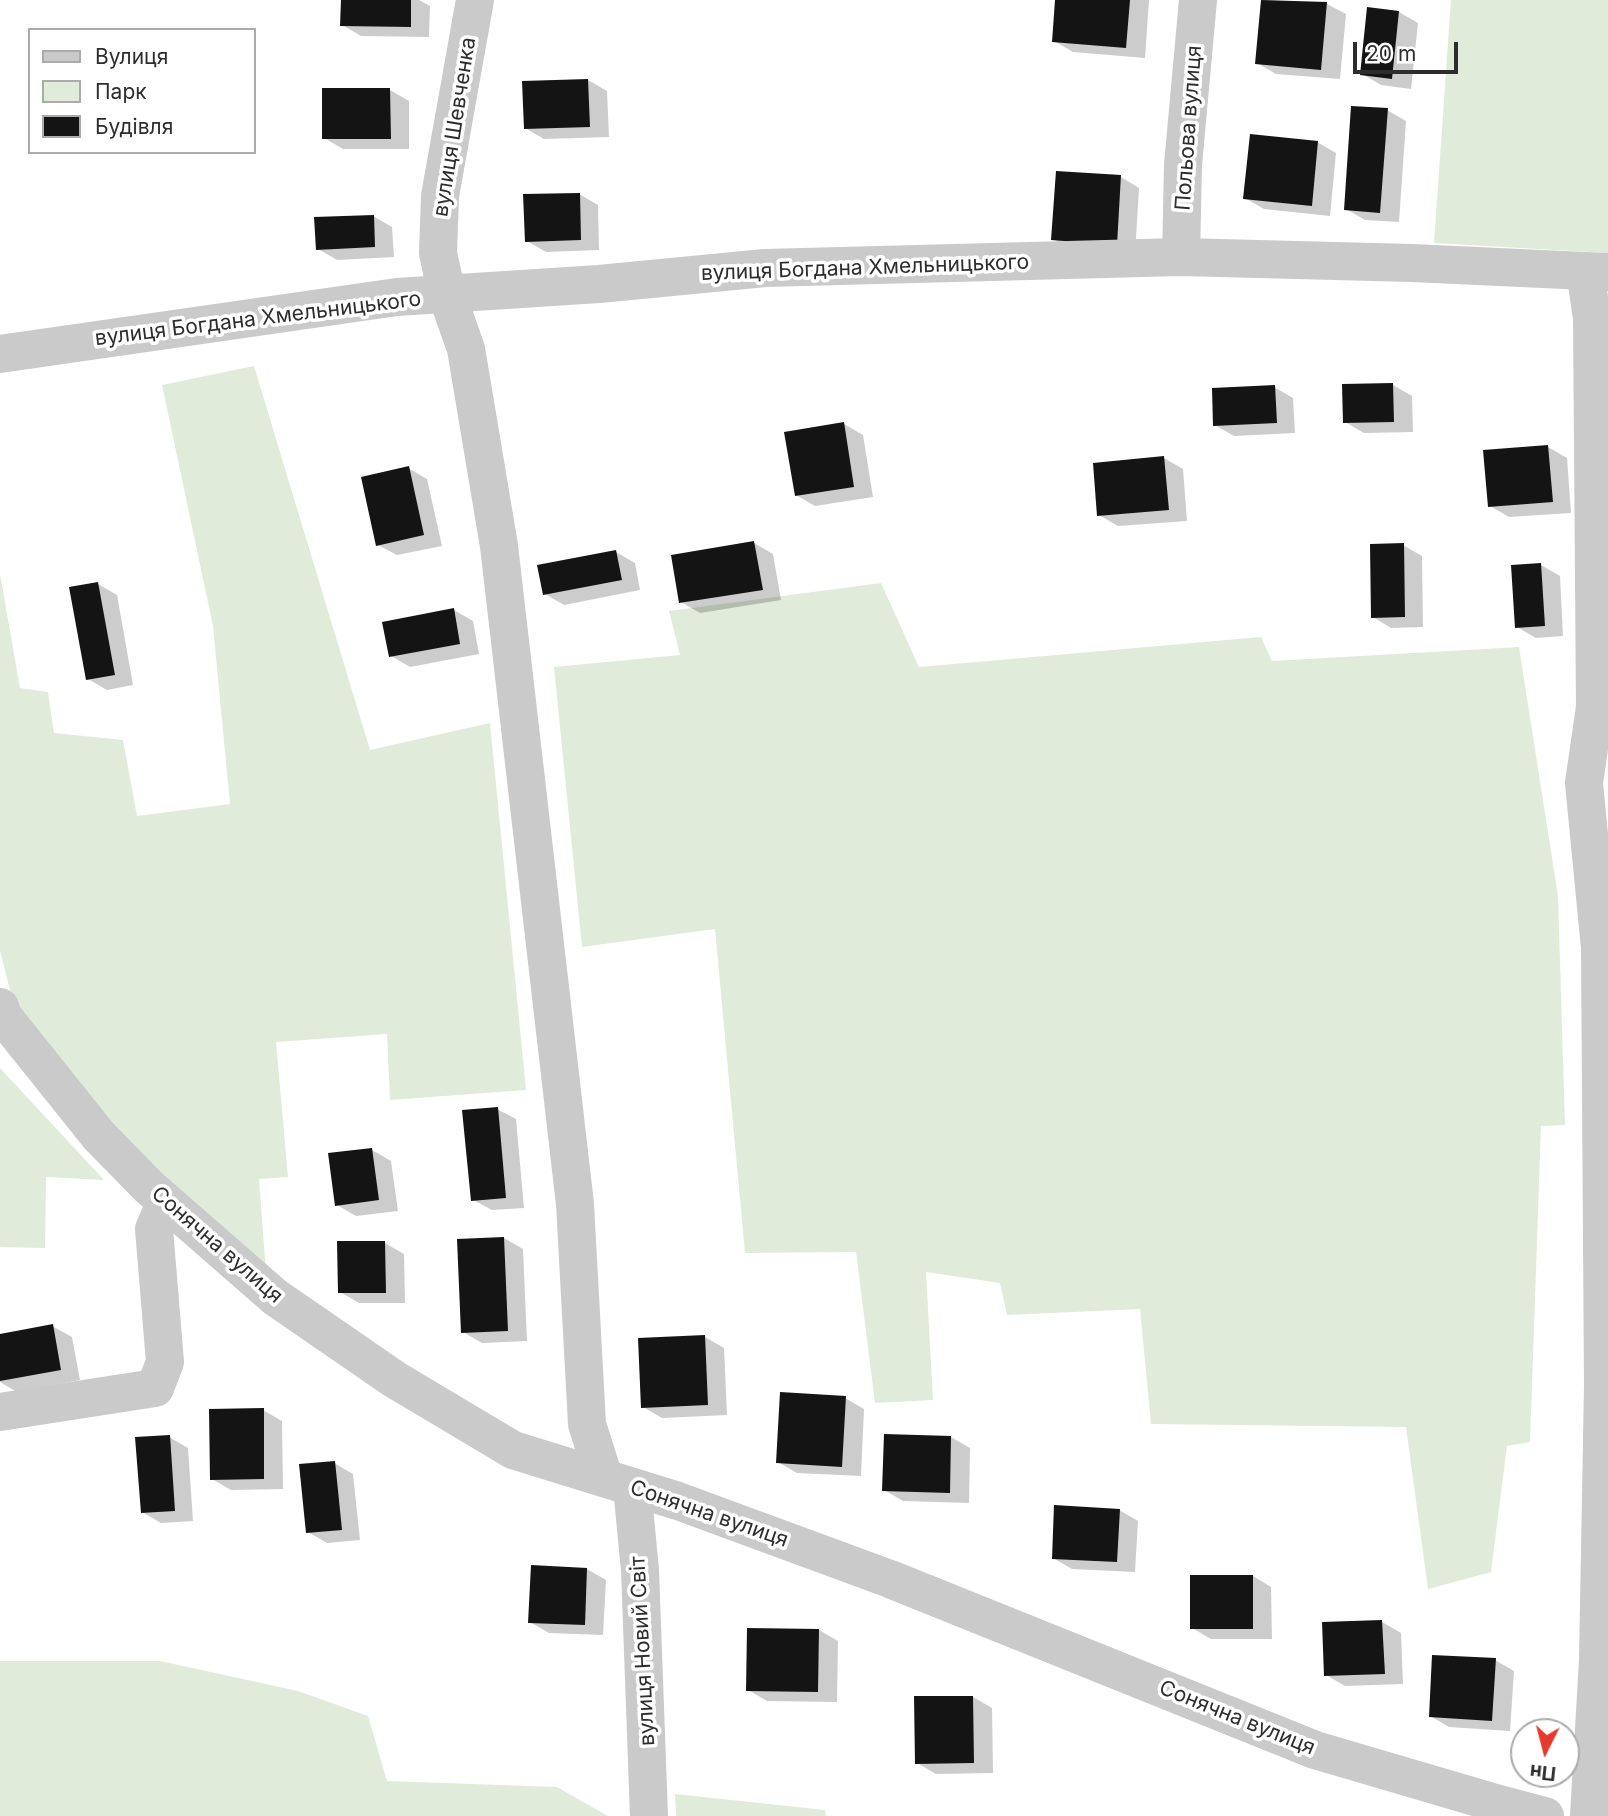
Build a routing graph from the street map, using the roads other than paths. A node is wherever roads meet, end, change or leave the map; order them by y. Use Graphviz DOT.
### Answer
graph roads {
  1 [pos="475,0"];
  2 [pos="1198,0"];
  3 [pos="1181,257"];
  4 [pos="1597,271"];
  5 [pos="447,295"];
  6 [pos="0,354"];
  7 [pos="0,1007"];
  8 [pos="166,1202"];
  9 [pos="0,1412"];
  10 [pos="618,1483"];
  11 [pos="649,1816"];
  12 [pos="1545,1816"];
  13 [pos="1589,1816"];
  1 -- 5 [label="street, вулиця Шевченка"];
  2 -- 3 [label="street, Польова вулиця"];
  3 -- 4 [label="street, вулиця Богдана Хмельницького"];
  3 -- 5 [label="street, вулиця Богдана Хмельницького"];
  4 -- 13 [label="street"];
  5 -- 6 [label="street, вулиця Богдана Хмельницького"];
  5 -- 10 [label="street, вулиця Шевченка"];
  7 -- 8 [label="street, Сонячна вулиця"];
  8 -- 9 [label="street"];
  8 -- 10 [label="street, Сонячна вулиця"];
  10 -- 11 [label="street, вулиця Новий Світ"];
  10 -- 12 [label="street, Сонячна вулиця"];
}
